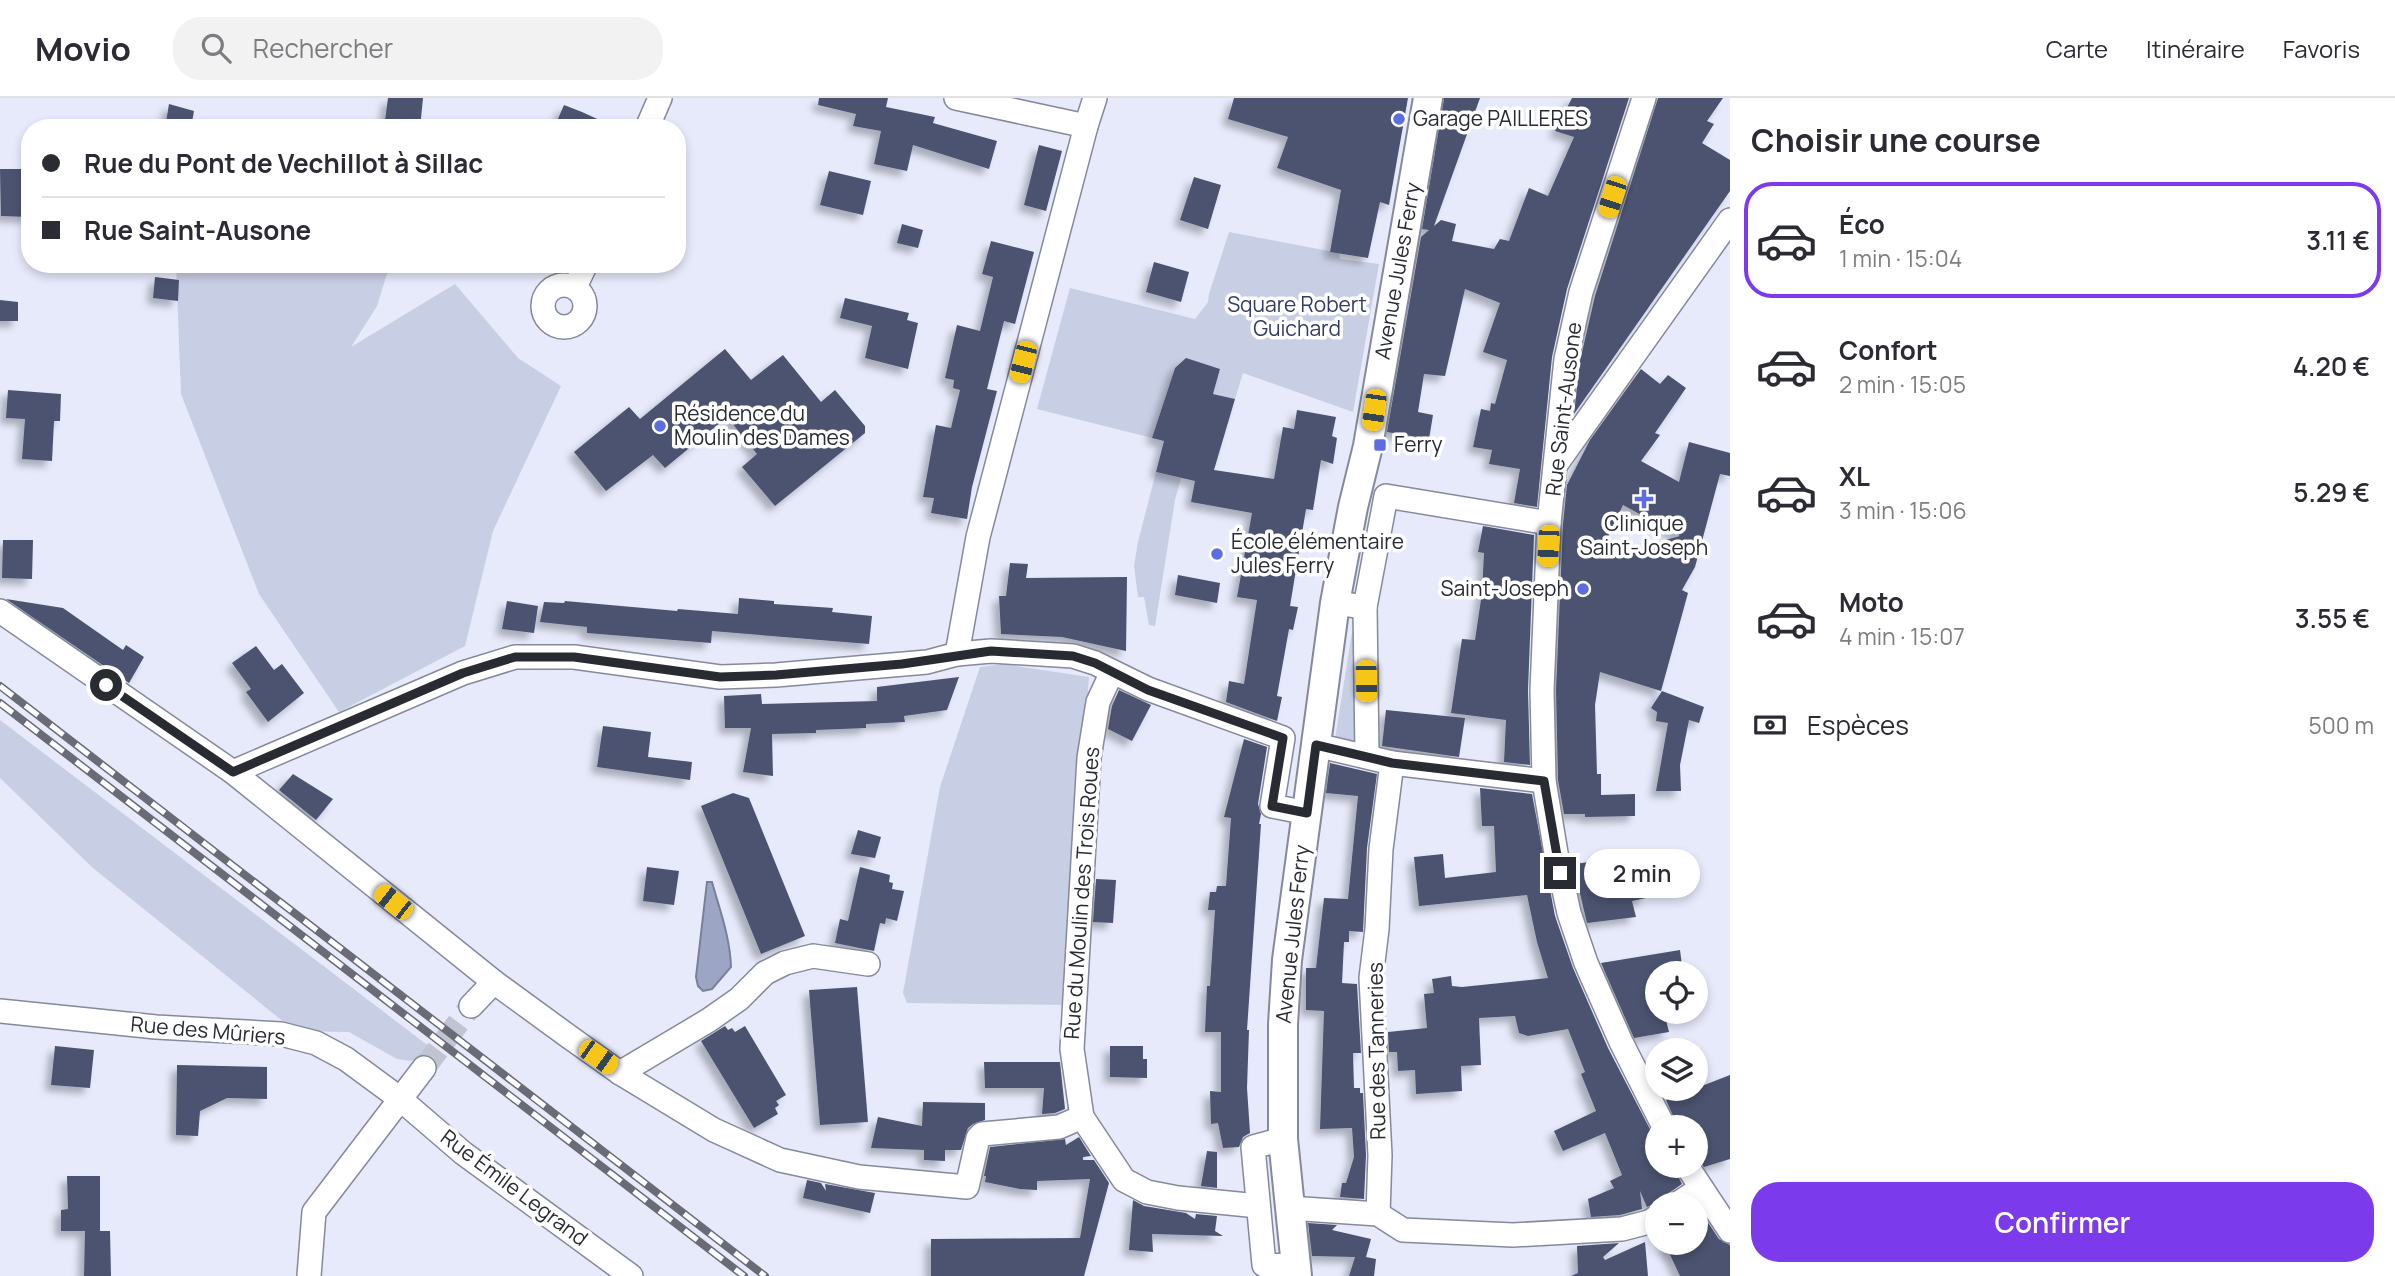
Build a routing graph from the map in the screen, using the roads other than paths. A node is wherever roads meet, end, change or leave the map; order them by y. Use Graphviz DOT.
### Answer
graph roads {
  1 [pos="660,98"];
  2 [pos="956,98"];
  3 [pos="1095,98"];
  4 [pos="1428,98"];
  5 [pos="1644,98"];
  6 [pos="651,119"];
  7 [pos="1086,126"];
  8 [pos="1730,220"];
  9 [pos="582,273"];
  10 [pos="575,288"];
  11 [pos="1556,465"];
  12 [pos="1549,523"];
  13 [pos="1335,603"];
  14 [pos="1365,607"];
  15 [pos="0,611"];
  16 [pos="957,654"];
  17 [pos="1112,672"];
  18 [pos="1316,745"];
  19 [pos="1367,756"];
  20 [pos="1392,763"];
  21 [pos="233,772"];
  22 [pos="1544,781"];
  23 [pos="1307,813"];
  24 [pos="868,964"];
  25 [pos="494,982"];
  26 [pos="471,1006"];
  27 [pos="0,1011"];
  28 [pos="424,1068"];
  29 [pos="620,1073"];
  30 [pos="399,1098"];
  31 [pos="1658,1115"];
  32 [pos="1082,1117"];
  33 [pos="1283,1139"];
  34 [pos="1695,1178"];
  35 [pos="1701,1188"];
  36 [pos="1695,1192"];
  37 [pos="1258,1206"];
  38 [pos="1289,1208"];
  39 [pos="1378,1214"];
  40 [pos="1645,1223"];
  41 [pos="1730,1231"];
  42 [pos="1295,1271"];
  43 [pos="309,1276"];
  44 [pos="631,1276"];
  1 -- 6 [label="street"];
  2 -- 7 [label="street"];
  3 -- 7 [label="street"];
  4 -- 13 [label="street, Avenue Jules Ferry"];
  5 -- 11 [label="street, Rue Saint-Ausone"];
  7 -- 16 [label="street"];
  8 -- 11 [label="street"];
  9 -- 10 [label="street"];
  11 -- 12 [label="street, Rue Saint-Ausone"];
  12 -- 14 [label="street"];
  12 -- 22 [label="street, Rue Saint-Ausone"];
  13 -- 14 [label="street"];
  13 -- 18 [label="street, Avenue Jules Ferry"];
  14 -- 19 [label="street"];
  15 -- 21 [label="street"];
  16 -- 17 [label="street"];
  16 -- 21 [label="street"];
  17 -- 23 [label="street"];
  17 -- 32 [label="street, Rue du Moulin des Trois Roues"];
  18 -- 19 [label="street"];
  18 -- 23 [label="street, Avenue Jules Ferry"];
  19 -- 20 [label="street"];
  20 -- 22 [label="street"];
  20 -- 39 [label="street, Rue des Tanneries"];
  21 -- 25 [label="street"];
  22 -- 31 [label="street, Rue Saint-Ausone"];
  23 -- 33 [label="street, Avenue Jules Ferry"];
  24 -- 29 [label="street"];
  25 -- 26 [label="street"];
  25 -- 29 [label="street"];
  27 -- 30 [label="street, Rue des Mûriers"];
  28 -- 30 [label="street"];
  29 -- 32 [label="street"];
  30 -- 43 [label="street"];
  30 -- 44 [label="street, Rue Émile Legrand"];
  32 -- 37 [label="street"];
  33 -- 37 [label="street"];
  33 -- 38 [label="street, Avenue Jules Ferry"];
  34 -- 35 [label="street"];
  35 -- 36 [label="street"];
  35 -- 41 [label="street"];
  37 -- 42 [label="street"];
  38 -- 39 [label="street"];
  38 -- 42 [label="street, Avenue Jules Ferry"];
  39 -- 40 [label="street"];
}
